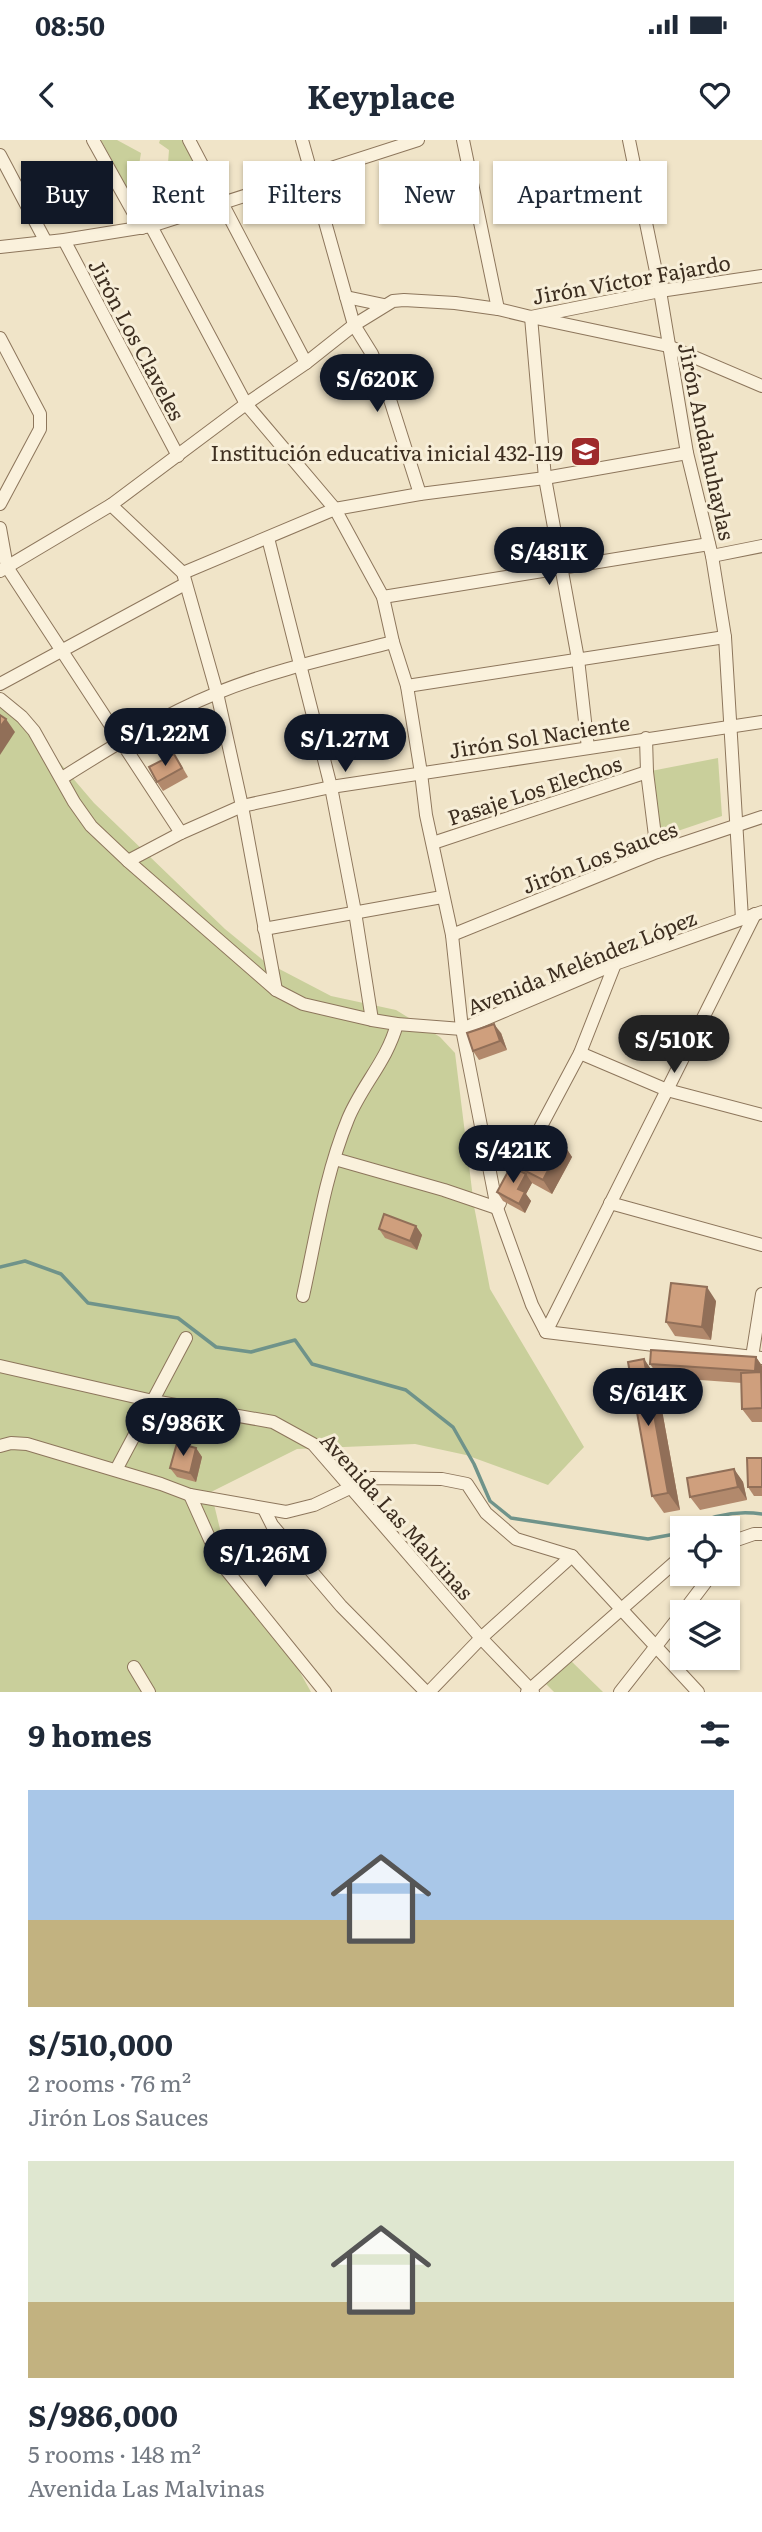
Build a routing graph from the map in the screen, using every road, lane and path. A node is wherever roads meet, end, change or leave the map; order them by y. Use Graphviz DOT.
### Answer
graph roads {
  1 [pos="93,140"];
  2 [pos="189,140"];
  3 [pos="302,140"];
  4 [pos="418,140"];
  5 [pos="463,140"];
  6 [pos="629,140"];
  7 [pos="0,155"];
  8 [pos="200,161"];
  9 [pos="307,161"];
  10 [pos="354,161"];
  11 [pos="229,214"];
  12 [pos="156,224"];
  13 [pos="325,224"];
  14 [pos="146,227"];
  15 [pos="64,240"];
  16 [pos="46,242"];
  17 [pos="0,247"];
  18 [pos="762,276"];
  19 [pos="660,291"];
  20 [pos="346,297"];
  21 [pos="384,305"];
  22 [pos="498,309"];
  23 [pos="531,317"];
  24 [pos="354,325"];
  25 [pos="0,338"];
  26 [pos="668,346"];
  27 [pos="306,363"];
  28 [pos="762,386"];
  29 [pos="246,404"];
  30 [pos="687,453"];
  31 [pos="178,456"];
  32 [pos="545,478"];
  33 [pos="420,494"];
  34 [pos="0,504"];
  35 [pos="111,505"];
  36 [pos="335,509"];
  37 [pos="0,528"];
  38 [pos="268,538"];
  39 [pos="762,546"];
  40 [pos="711,550"];
  41 [pos="2,568"];
  42 [pos="562,568"];
  43 [pos="184,578"];
  44 [pos="383,597"];
  45 [pos="725,638"];
  46 [pos="393,642"];
  47 [pos="62,649"];
  48 [pos="578,659"];
  49 [pos="300,666"];
  50 [pos="0,684"];
  51 [pos="407,686"];
  52 [pos="217,693"];
  53 [pos="0,699"];
  54 [pos="762,722"];
  55 [pos="732,726"];
  56 [pos="646,738"];
  57 [pos="120,741"];
  58 [pos="588,748"];
  59 [pos="647,772"];
  60 [pos="421,773"];
  61 [pos="62,778"];
  62 [pos="331,787"];
  63 [pos="242,806"];
  64 [pos="762,817"];
  65 [pos="736,825"];
  66 [pos="181,833"];
  67 [pos="433,843"];
  68 [pos="657,852"];
  69 [pos="128,861"];
  70 [pos="442,897"];
  71 [pos="355,912"];
  72 [pos="753,915"];
  73 [pos="264,929"];
  74 [pos="452,935"];
  75 [pos="615,964"];
  76 [pos="275,989"];
  77 [pos="372,1020"];
  78 [pos="397,1024"];
  79 [pos="462,1029"];
  80 [pos="580,1053"];
  81 [pos="667,1090"];
  82 [pos="762,1115"];
  83 [pos="335,1159"];
  84 [pos="523,1161"];
  85 [pos="510,1185"];
  86 [pos="610,1203"];
  87 [pos="497,1209"];
  88 [pos="762,1245"];
  89 [pos="762,1294"];
  90 [pos="303,1296"];
  91 [pos="545,1332"];
  92 [pos="186,1338"];
  93 [pos="757,1358"];
  94 [pos="0,1366"];
  95 [pos="153,1401"];
  96 [pos="0,1447"];
  97 [pos="116,1470"];
  98 [pos="351,1486"];
  99 [pos="190,1495"];
  100 [pos="264,1509"];
  101 [pos="762,1534"];
  102 [pos="740,1539"];
  103 [pos="572,1556"];
  104 [pos="670,1566"];
  105 [pos="703,1586"];
  106 [pos="692,1600"];
  107 [pos="621,1610"];
  108 [pos="670,1629"];
  109 [pos="481,1638"];
  110 [pos="655,1648"];
  111 [pos="134,1667"];
  112 [pos="530,1691"];
  113 [pos="149,1692"];
  114 [pos="325,1692"];
  115 [pos="428,1692"];
  116 [pos="620,1692"];
  117 [pos="698,1692"];
  1 -- 14 [label="street"];
  2 -- 8 [label="street"];
  3 -- 9 [label="street"];
  4 -- 10 [label="street"];
  5 -- 22 [label="street"];
  6 -- 19 [label="street, Jirón Andahuhaylas"];
  7 -- 16 [label="street"];
  11 -- 27 [label="street"];
  12 -- 14 [label="street"];
  13 -- 20 [label="street"];
  14 -- 15 [label="street"];
  14 -- 29 [label="street"];
  15 -- 16 [label="street"];
  15 -- 31 [label="street, Jirón Los Claveles"];
  16 -- 17 [label="street"];
  18 -- 19 [label="street, Jirón Víctor Fajardo"];
  19 -- 23 [label="street, Jirón Víctor Fajardo"];
  19 -- 26 [label="street, Jirón Andahuhaylas"];
  20 -- 21 [label="street"];
  20 -- 24 [label="street"];
  21 -- 22 [label="street, Jirón Víctor Fajardo"];
  21 -- 24 [label="street, Jirón Víctor Fajardo"];
  22 -- 23 [label="street, Jirón Víctor Fajardo"];
  23 -- 26 [label="street"];
  23 -- 32 [label="street"];
  24 -- 27 [label="street, Jirón Víctor Fajardo"];
  24 -- 33 [label="street"];
  25 -- 34 [label="street"];
  26 -- 28 [label="street"];
  26 -- 30 [label="street, Jirón Andahuhaylas"];
  27 -- 29 [label="street, Jirón Víctor Fajardo"];
  29 -- 31 [label="street, Jirón Víctor Fajardo"];
  29 -- 36 [label="street"];
  30 -- 32 [label="street"];
  30 -- 40 [label="street, Jirón Andahuhaylas"];
  31 -- 35 [label="street, Jirón Víctor Fajardo"];
  32 -- 33 [label="street"];
  32 -- 42 [label="street"];
  33 -- 36 [label="street"];
  35 -- 41 [label="street, Jirón Víctor Fajardo"];
  35 -- 43 [label="street"];
  36 -- 38 [label="street"];
  36 -- 44 [label="street"];
  37 -- 41 [label="street"];
  38 -- 43 [label="street"];
  38 -- 49 [label="street"];
  39 -- 40 [label="street"];
  40 -- 42 [label="street"];
  40 -- 45 [label="street, Jirón Andahuhaylas"];
  41 -- 47 [label="street"];
  42 -- 44 [label="street"];
  42 -- 48 [label="street"];
  43 -- 47 [label="street"];
  43 -- 52 [label="street"];
  44 -- 46 [label="street"];
  45 -- 48 [label="street"];
  45 -- 55 [label="street, Jirón Andahuhaylas"];
  46 -- 49 [label="street"];
  46 -- 51 [label="street"];
  47 -- 50 [label="street"];
  47 -- 57 [label="street"];
  48 -- 51 [label="street"];
  48 -- 58 [label="street"];
  49 -- 52 [label="street"];
  49 -- 62 [label="street"];
  51 -- 60 [label="street"];
  52 -- 57 [label="street"];
  52 -- 63 [label="street"];
  53 -- 61 [label="street, Avenida Meléndez López"];
  54 -- 55 [label="street, Jirón Sol Naciente"];
  55 -- 56 [label="street, Jirón Sol Naciente"];
  55 -- 65 [label="street, Jirón Andahuhaylas"];
  56 -- 58 [label="street, Jirón Sol Naciente"];
  56 -- 59 [label="street"];
  57 -- 61 [label="street"];
  57 -- 66 [label="street"];
  58 -- 60 [label="street, Jirón Sol Naciente"];
  59 -- 67 [label="street, Pasaje Los Elechos"];
  59 -- 68 [label="street"];
  60 -- 62 [label="street, Jirón Sol Naciente"];
  60 -- 67 [label="street"];
  61 -- 69 [label="street, Avenida Meléndez López"];
  62 -- 63 [label="street, Jirón Sol Naciente"];
  62 -- 71 [label="street"];
  63 -- 66 [label="street, Jirón Sol Naciente"];
  63 -- 73 [label="street"];
  64 -- 65 [label="street, Jirón Los Sauces"];
  65 -- 68 [label="street, Jirón Los Sauces"];
  65 -- 72 [label="street, Jirón Andahuhaylas"];
  66 -- 69 [label="street, Jirón Sol Naciente"];
  67 -- 70 [label="street"];
  68 -- 74 [label="street, Jirón Los Sauces"];
  69 -- 76 [label="street, Avenida Meléndez López"];
  70 -- 71 [label="street"];
  70 -- 74 [label="street"];
  71 -- 73 [label="street"];
  71 -- 77 [label="street"];
  72 -- 75 [label="street, Avenida Meléndez López"];
  72 -- 81 [label="street"];
  73 -- 76 [label="street"];
  74 -- 79 [label="street"];
  75 -- 79 [label="street, Avenida Meléndez López"];
  75 -- 80 [label="street"];
  76 -- 77 [label="street, Avenida Meléndez López"];
  77 -- 78 [label="street, Avenida Meléndez López"];
  78 -- 79 [label="street, Avenida Meléndez López"];
  78 -- 83 [label="street"];
  79 -- 87 [label="street"];
  80 -- 81 [label="street"];
  80 -- 84 [label="street"];
  81 -- 82 [label="street"];
  81 -- 86 [label="street"];
  83 -- 87 [label="street"];
  83 -- 90 [label="street"];
  85 -- 87 [label="street"];
  86 -- 88 [label="street"];
  86 -- 91 [label="street"];
  87 -- 91 [label="street"];
  89 -- 93 [label="street"];
  91 -- 93 [label="street"];
  92 -- 95 [label="street"];
  94 -- 95 [label="street, Avenida Las Malvinas"];
  95 -- 97 [label="street"];
  95 -- 98 [label="street, Avenida Las Malvinas"];
  96 -- 97 [label="street"];
  97 -- 99 [label="street"];
  98 -- 100 [label="street"];
  98 -- 103 [label="street"];
  98 -- 109 [label="street, Avenida Las Malvinas"];
  99 -- 100 [label="street"];
  99 -- 114 [label="street"];
  100 -- 115 [label="street"];
  101 -- 102 [label="street"];
  103 -- 107 [label="street"];
  103 -- 109 [label="street"];
  104 -- 107 [label="street"];
  105 -- 106 [label="street"];
  107 -- 110 [label="street"];
  107 -- 112 [label="street"];
  108 -- 110 [label="street"];
  109 -- 112 [label="street, Avenida Las Malvinas"];
  109 -- 115 [label="street"];
  110 -- 116 [label="street"];
  110 -- 117 [label="street"];
  111 -- 113 [label="street"];
}
